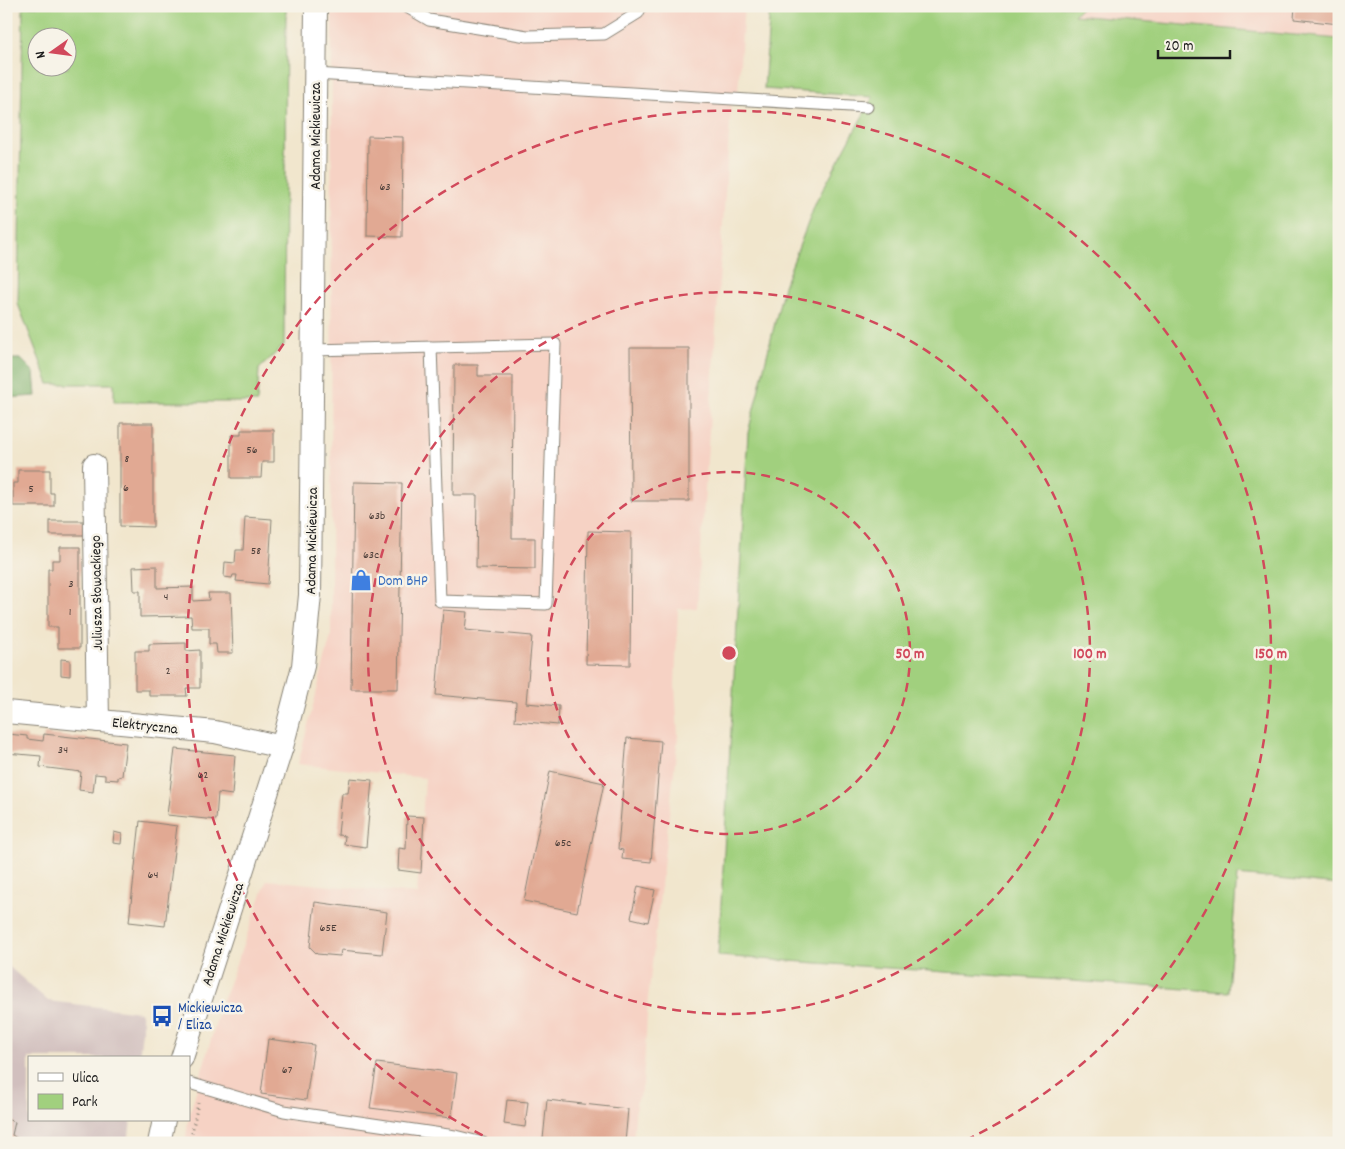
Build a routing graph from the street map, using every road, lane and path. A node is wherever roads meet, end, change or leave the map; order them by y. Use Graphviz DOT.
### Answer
graph roads {
  1 [pos="316,6"];
  2 [pos="405,6"];
  3 [pos="641,6"];
  4 [pos="315,74"];
  5 [pos="867,107"];
  6 [pos="431,347"];
  7 [pos="313,350"];
  8 [pos="94,465"];
  9 [pos="6,712"];
  10 [pos="98,721"];
  11 [pos="282,747"];
  12 [pos="183,1056"];
  13 [pos="190,1083"];
  14 [pos="164,1122"];
  15 [pos="159,1143"];
  16 [pos="483,1143"];
  1 -- 4 [label="street, Adama Mickiewicza"];
  2 -- 3 [label="lane"];
  4 -- 5 [label="lane"];
  4 -- 7 [label="street, Adama Mickiewicza"];
  6 -- 6 [label="lane"];
  6 -- 7 [label="lane"];
  7 -- 11 [label="street, Adama Mickiewicza"];
  8 -- 10 [label="street, Juliusza Słowackiego"];
  9 -- 10 [label="street, Elektryczna"];
  10 -- 11 [label="street, Elektryczna"];
  11 -- 12 [label="street, Adama Mickiewicza"];
  13 -- 16 [label="lane"];
  14 -- 15 [label="street"];
}
